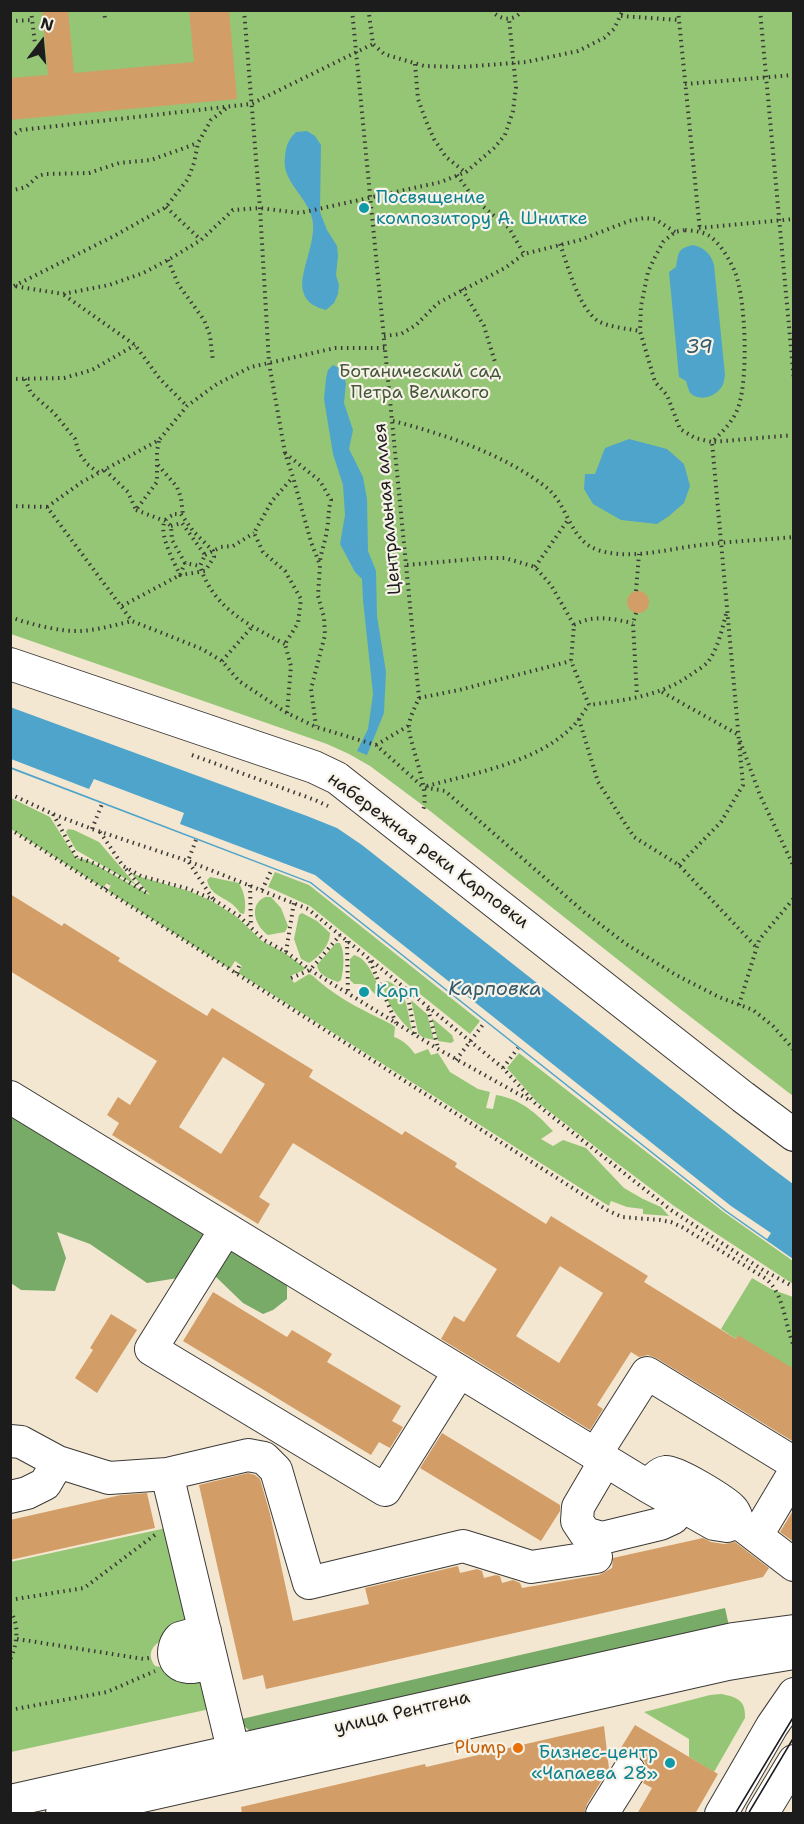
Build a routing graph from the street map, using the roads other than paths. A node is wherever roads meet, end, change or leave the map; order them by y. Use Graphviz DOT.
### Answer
graph roads {
  1 [pos="10,664"];
  2 [pos="10,1097"];
  3 [pos="794,1135"];
  4 [pos="226,1229"];
  5 [pos="459,1372"];
  6 [pos="14,1436"];
  7 [pos="600,1458"];
  8 [pos="58,1462"];
  9 [pos="794,1463"];
  10 [pos="794,1473"];
  11 [pos="167,1474"];
  12 [pos="649,1487"];
  13 [pos="10,1497"];
  14 [pos="682,1506"];
  15 [pos="747,1528"];
  16 [pos="596,1557"];
  17 [pos="794,1565"];
  18 [pos="205,1631"];
  19 [pos="794,1631"];
  20 [pos="794,1653"];
  21 [pos="212,1662"];
  22 [pos="794,1694"];
  23 [pos="429,1719"];
  24 [pos="794,1761"];
  25 [pos="236,1762"];
  26 [pos="629,1771"];
  27 [pos="159,1791"];
  28 [pos="10,1801"];
  29 [pos="62,1814"];
  30 [pos="602,1814"];
  31 [pos="721,1814"];
  32 [pos="762,1814"];
  1 -- 3 [label="street, набережная реки Карповки"];
  2 -- 4 [label="street"];
  4 -- 5 [label="street"];
  4 -- 5 [label="street"];
  5 -- 7 [label="street"];
  6 -- 8 [label="street"];
  7 -- 9 [label="street"];
  7 -- 12 [label="street"];
  7 -- 14 [label="street"];
  8 -- 11 [label="street"];
  8 -- 13 [label="street"];
  10 -- 15 [label="street"];
  11 -- 16 [label="street"];
  11 -- 18 [label="street"];
  12 -- 14 [label="street"];
  12 -- 15 [label="street"];
  14 -- 15 [label="street"];
  15 -- 17 [label="street"];
  18 -- 21 [label="street"];
  18 -- 21 [label="street"];
  19 -- 23 [label="street, улица Рентгена"];
  20 -- 23 [label="street, улица Рентгена"];
  21 -- 25 [label="street"];
  22 -- 31 [label="street"];
  23 -- 25 [label="street, улица Рентгена"];
  24 -- 32 [label="street"];
  25 -- 27 [label="street, улица Рентгена"];
  26 -- 30 [label="street"];
  27 -- 28 [label="street, улица Рентгена"];
  27 -- 29 [label="street, улица Рентгена"];
}
